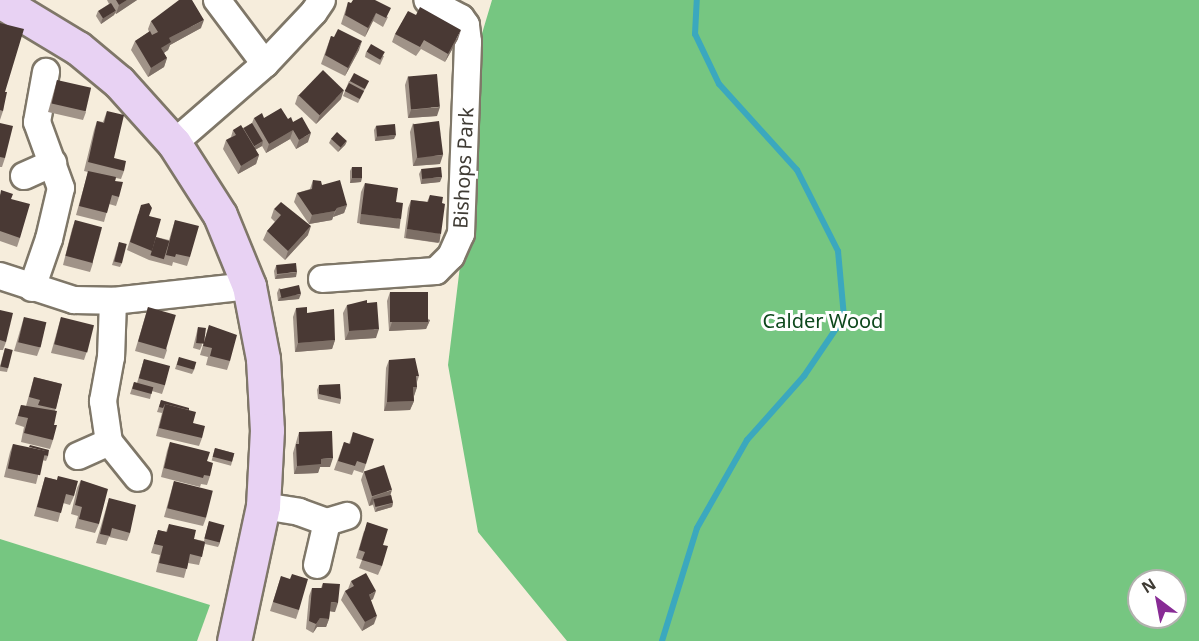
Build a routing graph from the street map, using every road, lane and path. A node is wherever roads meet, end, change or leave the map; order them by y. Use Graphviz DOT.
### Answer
graph roads {
  1 [pos="217,0"];
  2 [pos="321,0"];
  3 [pos="427,0"];
  4 [pos="0,1"];
  5 [pos="265,64"];
  6 [pos="46,72"];
  7 [pos="174,143"];
  8 [pos="53,163"];
  9 [pos="24,176"];
  10 [pos="0,276"];
  11 [pos="322,279"];
  12 [pos="249,286"];
  13 [pos="32,288"];
  14 [pos="113,301"];
  15 [pos="109,442"];
  16 [pos="78,456"];
  17 [pos="138,478"];
  18 [pos="263,506"];
  19 [pos="317,565"];
  20 [pos="234,641"];
  1 -- 5 [label="street"];
  2 -- 5 [label="street"];
  3 -- 11 [label="street, Bishops Park"];
  4 -- 7 [label="main road"];
  5 -- 7 [label="street"];
  6 -- 8 [label="street"];
  7 -- 12 [label="main road"];
  8 -- 9 [label="street"];
  8 -- 13 [label="street"];
  10 -- 13 [label="street"];
  12 -- 14 [label="street"];
  12 -- 18 [label="main road"];
  13 -- 14 [label="street"];
  14 -- 15 [label="street"];
  15 -- 16 [label="street"];
  15 -- 17 [label="street"];
  18 -- 19 [label="street"];
  18 -- 20 [label="main road"];
}
